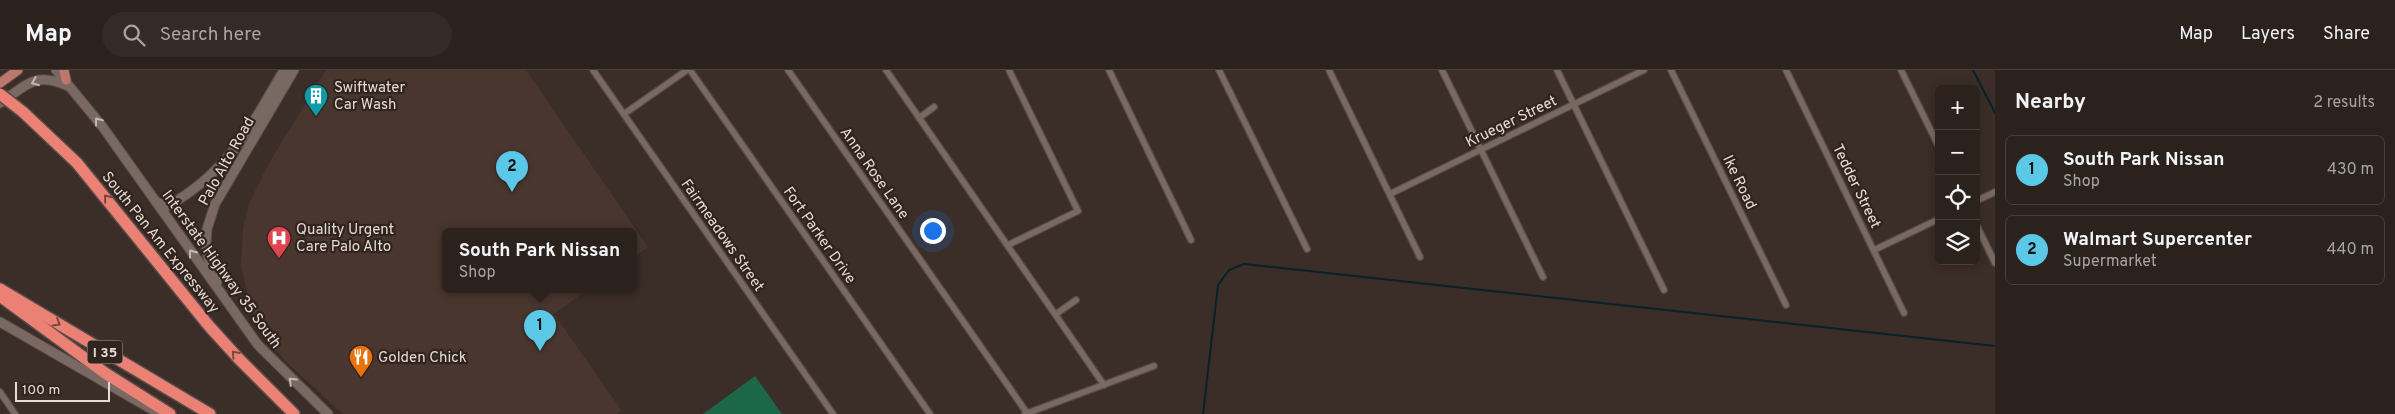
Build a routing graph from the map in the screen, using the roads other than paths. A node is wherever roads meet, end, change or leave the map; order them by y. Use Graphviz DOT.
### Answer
graph roads {
  1 [pos="18,70"];
  2 [pos="56,70"];
  3 [pos="64,70"];
  4 [pos="284,70"];
  5 [pos="294,70"];
  6 [pos="593,70"];
  7 [pos="688,70"];
  8 [pos="788,70"];
  9 [pos="886,70"];
  10 [pos="1009,70"];
  11 [pos="1109,70"];
  12 [pos="1219,70"];
  13 [pos="1329,70"];
  14 [pos="1442,70"];
  15 [pos="1557,70"];
  16 [pos="1644,70"];
  17 [pos="1671,70"];
  18 [pos="1786,70"];
  19 [pos="1901,70"];
  20 [pos="66,80"];
  21 [pos="0,83"];
  22 [pos="73,88"];
  23 [pos="0,94"];
  24 [pos="0,103"];
  25 [pos="1574,104"];
  26 [pos="934,107"];
  27 [pos="624,114"];
  28 [pos="918,118"];
  29 [pos="1935,139"];
  30 [pos="1481,150"];
  31 [pos="1995,192"];
  32 [pos="1390,194"];
  33 [pos="1980,199"];
  34 [pos="154,201"];
  35 [pos="1937,220"];
  36 [pos="1980,232"];
  37 [pos="1191,240"];
  38 [pos="1008,246"];
  39 [pos="1306,250"];
  40 [pos="1874,250"];
  41 [pos="1420,257"];
  42 [pos="1995,262"];
  43 [pos="1543,277"];
  44 [pos="0,289"];
  45 [pos="1664,290"];
  46 [pos="0,297"];
  47 [pos="224,298"];
  48 [pos="1076,300"];
  49 [pos="1786,305"];
  50 [pos="1904,313"];
  51 [pos="1056,314"];
  52 [pos="0,322"];
  53 [pos="1154,366"];
  54 [pos="1104,385"];
  55 [pos="0,392"];
  56 [pos="16,414"];
  57 [pos="160,414"];
  58 [pos="170,414"];
  59 [pos="210,414"];
  60 [pos="294,414"];
  61 [pos="328,414"];
  62 [pos="833,414"];
  63 [pos="930,414"];
  64 [pos="1026,414"];
  1 -- 21 [label="main road"];
  2 -- 20 [label="main road, Interstate Highway 35 South"];
  3 -- 20 [label="main road"];
  4 -- 34 [label="main road, Palo Alto Road"];
  5 -- 47 [label="main road, Palo Alto Road"];
  6 -- 27 [label="street, Fairmeadows Street"];
  7 -- 27 [label="street"];
  7 -- 63 [label="street, Fort Parker Drive"];
  8 -- 64 [label="street, Anna Rose Lane"];
  9 -- 28 [label="street"];
  10 -- 38 [label="street"];
  11 -- 37 [label="street"];
  12 -- 39 [label="street"];
  13 -- 32 [label="street"];
  14 -- 30 [label="street"];
  15 -- 25 [label="street"];
  16 -- 25 [label="street, Krueger Street"];
  17 -- 49 [label="street, Ike Road"];
  18 -- 40 [label="street, Tedder Street"];
  19 -- 29 [label="street"];
  20 -- 22 [label="main road, Interstate Highway 35 South"];
  22 -- 24 [label="main road, one-way"];
  34 -- 22 [label="main road, Interstate Highway 35 South, one-way"];
  60 -- 23 [label="highway, South Pan Am Expressway, one-way, bridge"];
  25 -- 30 [label="street, Krueger Street"];
  25 -- 45 [label="street"];
  26 -- 28 [label="street"];
  27 -- 62 [label="street, Fairmeadows Street"];
  28 -- 38 [label="street"];
  30 -- 32 [label="street, Krueger Street"];
  30 -- 43 [label="street"];
  31 -- 33 [label="street"];
  32 -- 41 [label="street"];
  47 -- 34 [label="main road, Interstate Highway 35 South, one-way"];
  35 -- 40 [label="street"];
  36 -- 42 [label="street"];
  38 -- 51 [label="street"];
  40 -- 50 [label="street, Tedder Street"];
  44 -- 59 [label="highway, I 35, one-way"];
  46 -- 58 [label="highway"];
  61 -- 47 [label="main road, Interstate Highway 35 South, one-way"];
  48 -- 51 [label="street"];
  51 -- 54 [label="street"];
  52 -- 57 [label="main road"];
  53 -- 54 [label="street"];
  54 -- 64 [label="street"];
  55 -- 56 [label="street"];
}
